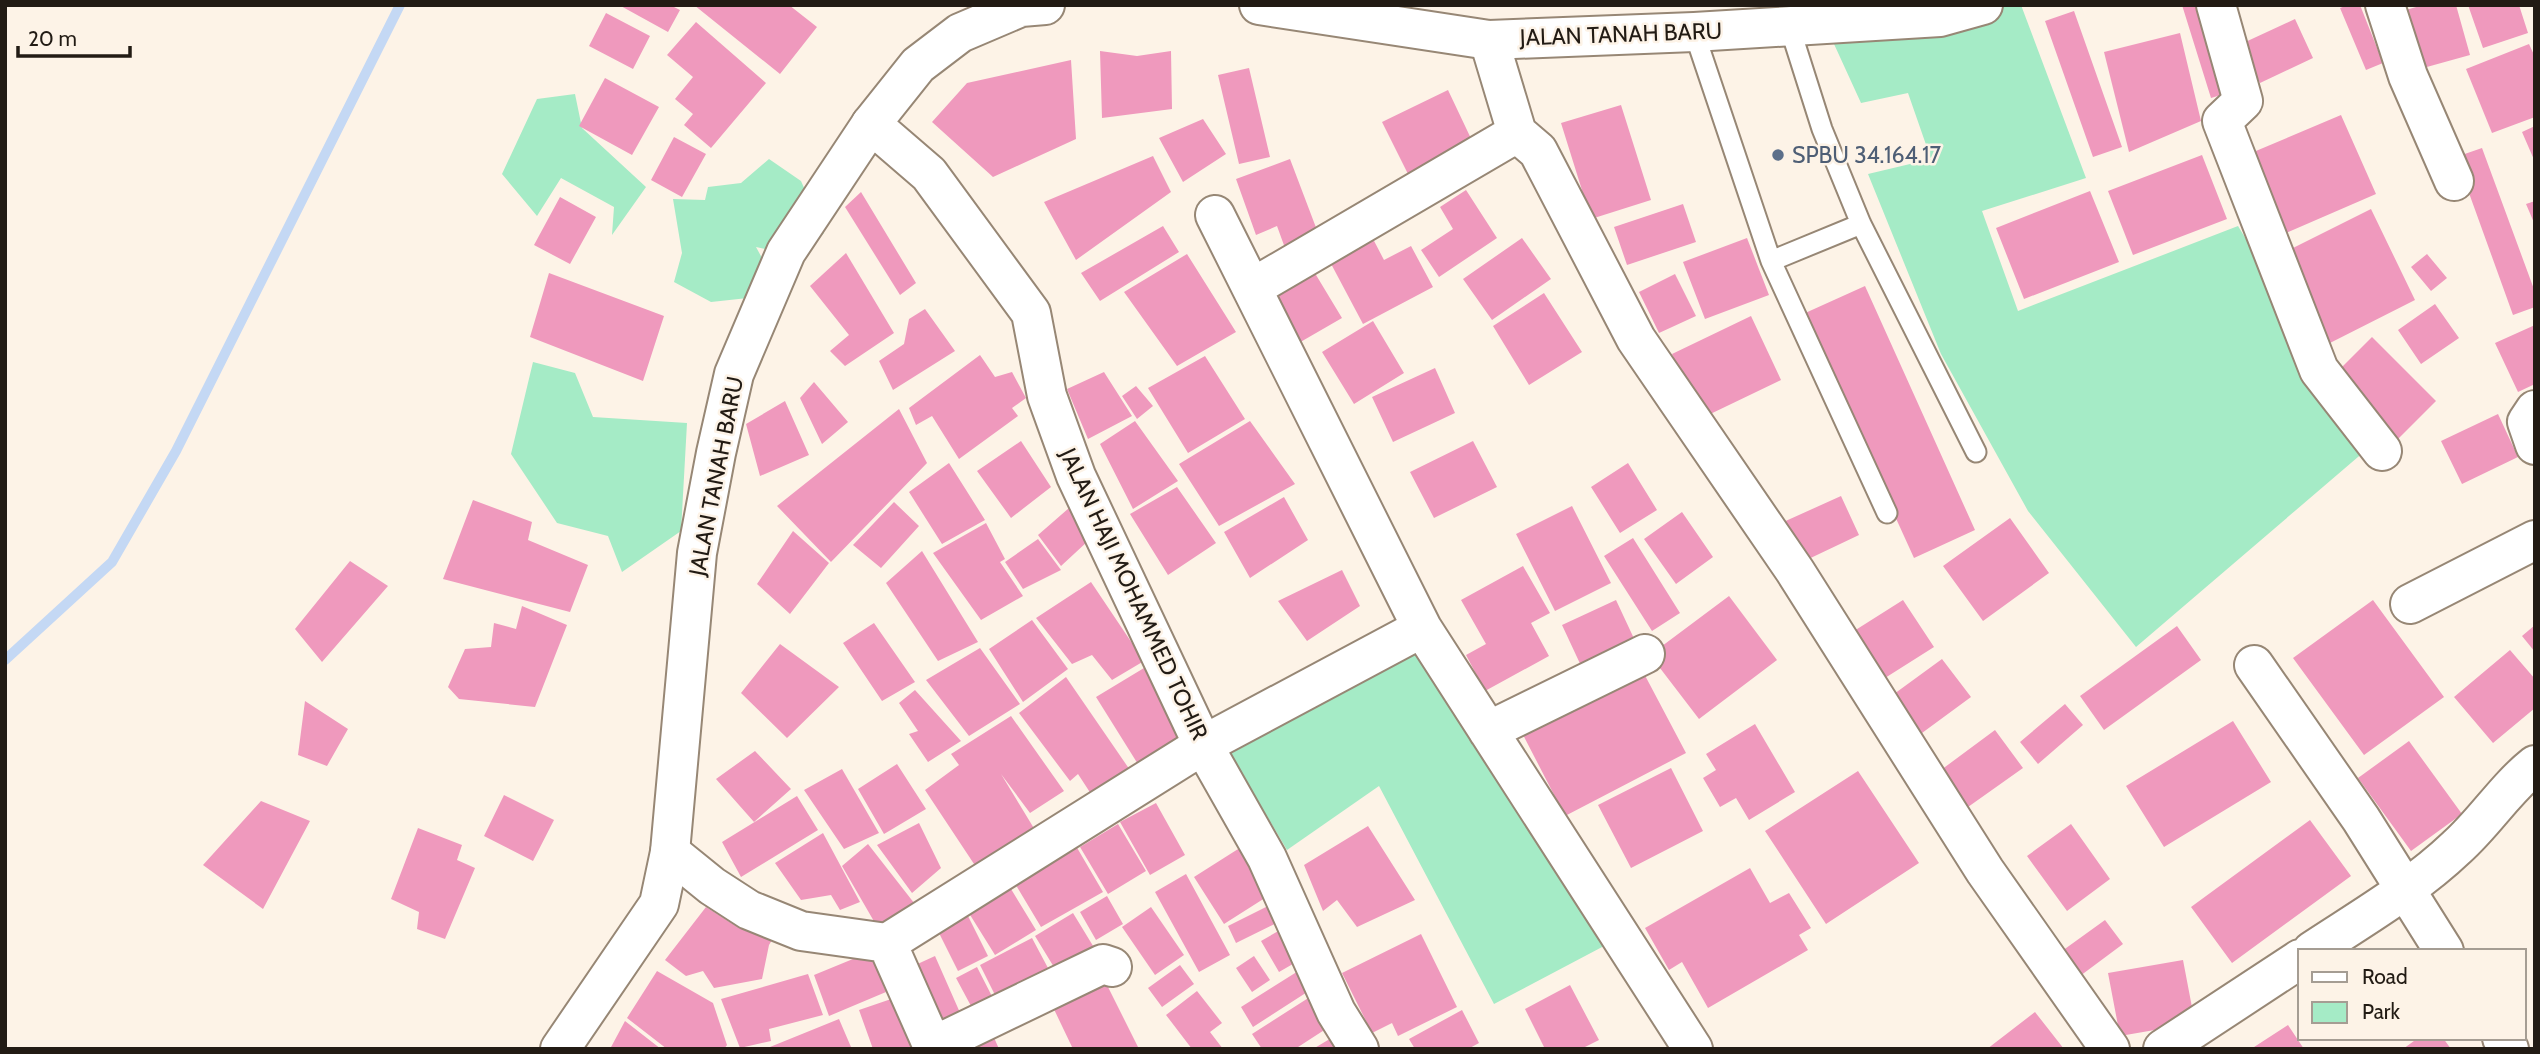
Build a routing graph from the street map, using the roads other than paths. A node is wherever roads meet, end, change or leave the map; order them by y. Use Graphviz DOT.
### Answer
graph roads {
  1 [pos="1259,5"];
  2 [pos="1983,5"];
  3 [pos="2216,5"];
  4 [pos="2385,5"];
  5 [pos="1029,6"];
  6 [pos="1789,25"];
  7 [pos="1695,32"];
  8 [pos="1489,40"];
  9 [pos="871,124"];
  10 [pos="1517,134"];
  11 [pos="2454,181"];
  12 [pos="1215,215"];
  13 [pos="1861,224"];
  14 [pos="1771,261"];
  15 [pos="1252,288"];
  16 [pos="2535,411"];
  17 [pos="2535,445"];
  18 [pos="2382,451"];
  19 [pos="1976,452"];
  20 [pos="1887,513"];
  21 [pos="2535,540"];
  22 [pos="2410,604"];
  23 [pos="1422,628"];
  24 [pos="1646,654"];
  25 [pos="2254,665"];
  26 [pos="1488,731"];
  27 [pos="1203,745"];
  28 [pos="2535,765"];
  29 [pos="670,852"];
  30 [pos="2404,891"];
  31 [pos="887,943"];
  32 [pos="2315,949"];
  33 [pos="2443,949"];
  34 [pos="2298,960"];
  35 [pos="1112,967"];
  36 [pos="934,1047"];
  37 [pos="559,1049"];
  38 [pos="1359,1049"];
  39 [pos="1693,1049"];
  40 [pos="2110,1049"];
  41 [pos="2163,1049"];
  1 -- 8 [label="street, JALAN TANAH BARU"];
  2 -- 6 [label="street, JALAN TANAH BARU"];
  3 -- 18 [label="street"];
  4 -- 11 [label="street"];
  5 -- 9 [label="street, JALAN TANAH BARU"];
  6 -- 7 [label="street, JALAN TANAH BARU"];
  6 -- 13 [label="lane"];
  7 -- 8 [label="street, JALAN TANAH BARU"];
  7 -- 14 [label="lane"];
  8 -- 10 [label="street"];
  9 -- 27 [label="street, JALAN HAJI MOHAMMED TOHIR"];
  9 -- 29 [label="street, JALAN TANAH BARU"];
  10 -- 15 [label="street"];
  10 -- 40 [label="street"];
  12 -- 15 [label="street"];
  13 -- 14 [label="lane"];
  13 -- 19 [label="lane"];
  14 -- 20 [label="lane"];
  15 -- 23 [label="street"];
  16 -- 17 [label="street"];
  21 -- 22 [label="street"];
  23 -- 26 [label="street"];
  23 -- 27 [label="street"];
  24 -- 26 [label="street"];
  25 -- 30 [label="street"];
  26 -- 39 [label="street"];
  27 -- 31 [label="street"];
  27 -- 38 [label="street, JALAN HAJI MOHAMMED TOHIR"];
  28 -- 30 [label="street"];
  29 -- 31 [label="street"];
  29 -- 37 [label="street, JALAN TANAH BARU"];
  30 -- 32 [label="street"];
  30 -- 33 [label="street"];
  31 -- 36 [label="street"];
  34 -- 41 [label="street"];
  35 -- 36 [label="street"];
}
